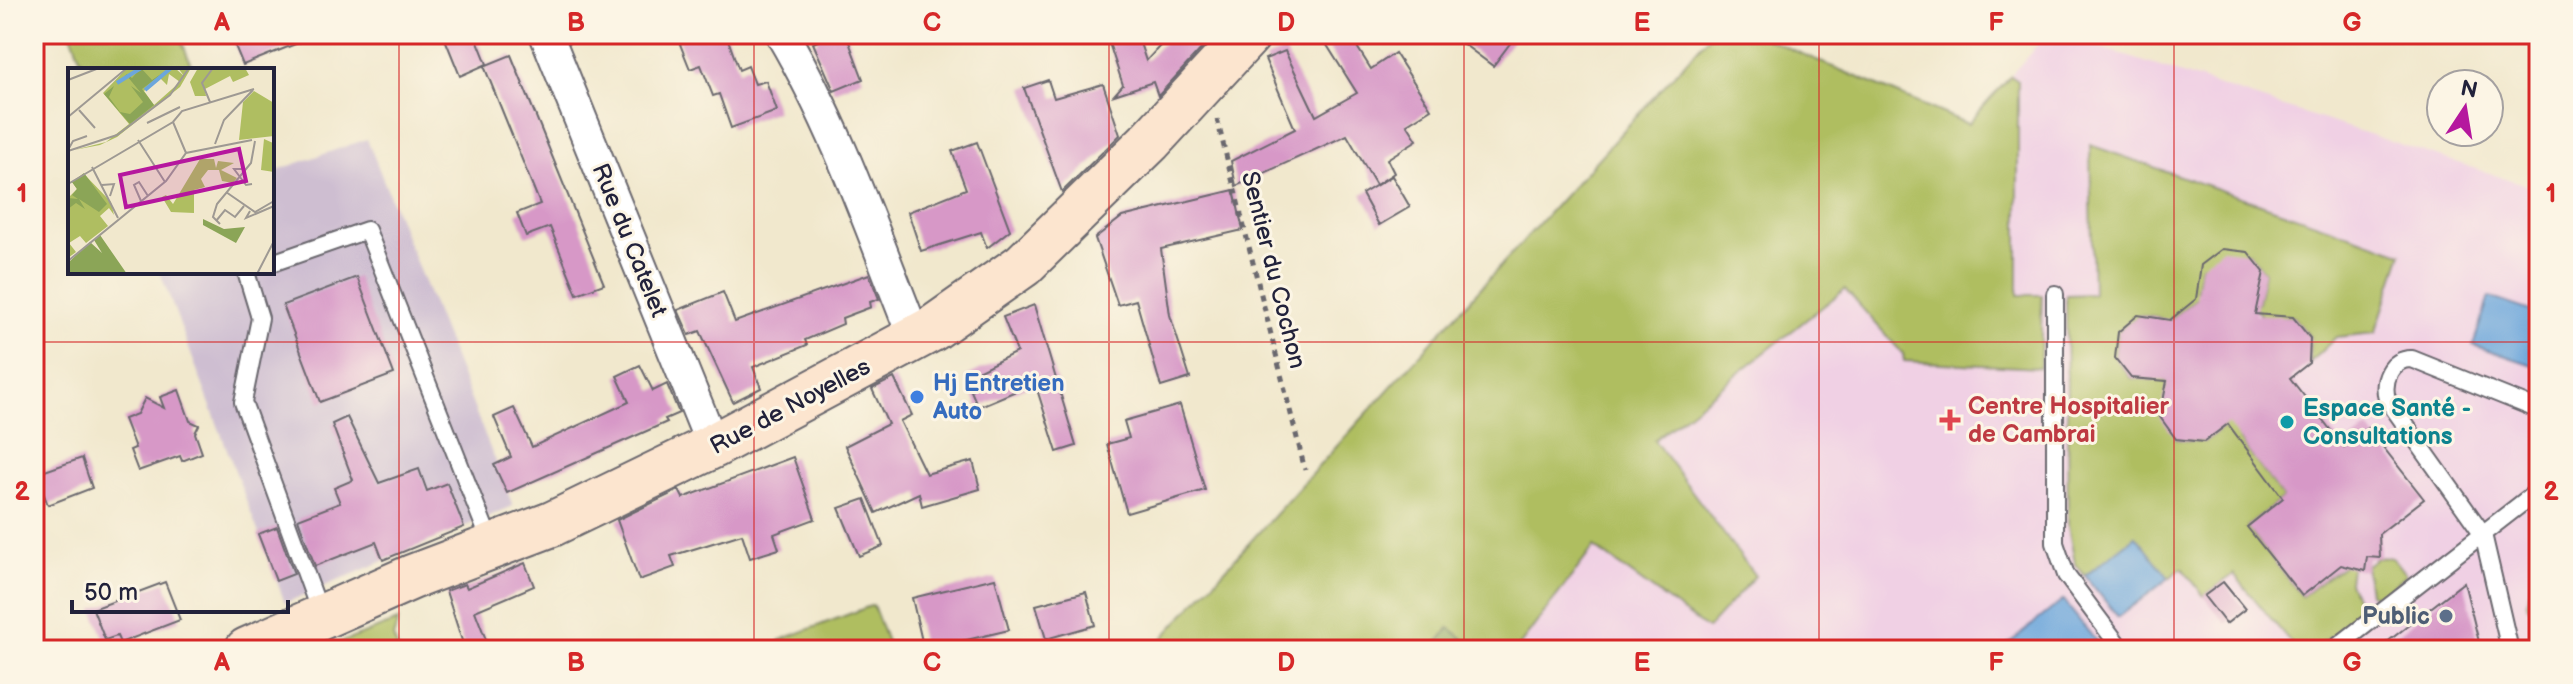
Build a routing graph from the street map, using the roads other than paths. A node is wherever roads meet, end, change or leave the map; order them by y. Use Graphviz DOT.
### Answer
graph roads {
  1 [pos="546,34"];
  2 [pos="782,34"];
  3 [pos="1249,34"];
  4 [pos="274,262"];
  5 [pos="247,274"];
  6 [pos="2055,294"];
  7 [pos="915,339"];
  8 [pos="2539,410"];
  9 [pos="713,446"];
  10 [pos="2539,490"];
  11 [pos="2483,534"];
  12 [pos="492,548"];
  13 [pos="322,617"];
  14 [pos="247,650"];
  15 [pos="2122,650"];
  16 [pos="2333,650"];
  17 [pos="2510,650"];
  1 -- 9 [label="street, Rue du Catelet"];
  2 -- 7 [label="street"];
  3 -- 7 [label="street, Rue de Noyelles"];
  4 -- 12 [label="lane"];
  5 -- 13 [label="lane"];
  6 -- 15 [label="lane"];
  7 -- 9 [label="street, Rue de Noyelles"];
  8 -- 11 [label="lane"];
  9 -- 12 [label="street, Rue de Noyelles"];
  10 -- 11 [label="lane"];
  11 -- 16 [label="lane"];
  11 -- 17 [label="lane"];
  12 -- 13 [label="street, Rue de Noyelles"];
  13 -- 14 [label="street, Rue de Noyelles"];
}
